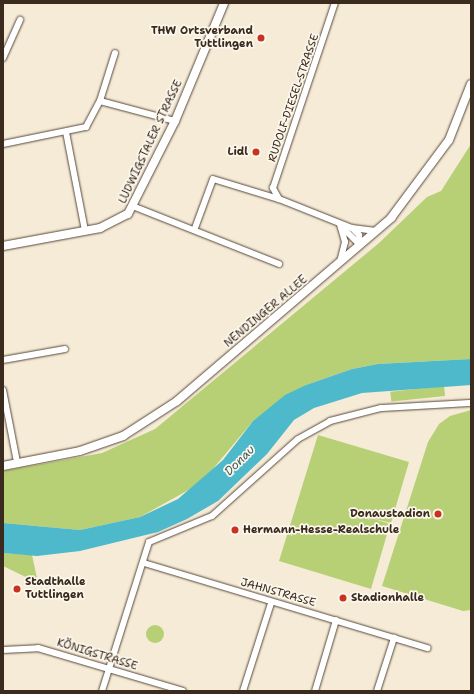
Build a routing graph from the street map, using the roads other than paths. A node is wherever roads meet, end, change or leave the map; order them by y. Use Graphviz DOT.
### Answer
graph roads {
  1 [pos="224,3"];
  2 [pos="335,3"];
  3 [pos="20,20"];
  4 [pos="115,53"];
  5 [pos="3,58"];
  6 [pos="471,84"];
  7 [pos="100,101"];
  8 [pos="175,121"];
  9 [pos="66,132"];
  10 [pos="3,144"];
  11 [pos="279,198"];
  12 [pos="135,207"];
  13 [pos="340,225"];
  14 [pos="195,228"];
  15 [pos="352,228"];
  16 [pos="85,231"];
  17 [pos="376,231"];
  18 [pos="360,245"];
  19 [pos="3,246"];
  20 [pos="340,263"];
  21 [pos="279,264"];
  22 [pos="65,349"];
  23 [pos="3,360"];
  24 [pos="3,390"];
  25 [pos="471,403"];
  26 [pos="18,462"];
  27 [pos="3,466"];
  28 [pos="144,563"];
  29 [pos="271,603"];
  30 [pos="336,620"];
  31 [pos="394,638"];
  32 [pos="428,648"];
  33 [pos="3,650"];
  34 [pos="108,669"];
  35 [pos="174,690"];
  36 [pos="102,691"];
  37 [pos="183,691"];
  38 [pos="243,691"];
  39 [pos="315,691"];
  40 [pos="377,691"];
  1 -- 8 [label="street, LUDWIGSTALER STRASSE"];
  2 -- 11 [label="street, RUDOLF-DIESEL-STRASSE"];
  3 -- 5 [label="street"];
  4 -- 7 [label="street"];
  6 -- 17 [label="street, NENDINGER ALLEE"];
  7 -- 8 [label="street"];
  7 -- 9 [label="street"];
  8 -- 12 [label="street, LUDWIGSTALER STRASSE"];
  9 -- 10 [label="street"];
  9 -- 16 [label="street"];
  11 -- 13 [label="street"];
  11 -- 14 [label="street"];
  12 -- 14 [label="street"];
  12 -- 16 [label="street, LUDWIGSTALER STRASSE"];
  13 -- 15 [label="street"];
  13 -- 18 [label="street"];
  13 -- 20 [label="street"];
  14 -- 21 [label="street"];
  15 -- 17 [label="street"];
  15 -- 18 [label="street"];
  16 -- 19 [label="street, LUDWIGSTALER STRASSE"];
  17 -- 18 [label="street, NENDINGER ALLEE"];
  18 -- 20 [label="street, NENDINGER ALLEE"];
  20 -- 26 [label="street, NENDINGER ALLEE"];
  22 -- 23 [label="street"];
  24 -- 26 [label="street"];
  25 -- 28 [label="street"];
  26 -- 27 [label="street, NENDINGER ALLEE"];
  28 -- 29 [label="street, JAHNSTRASSE"];
  28 -- 34 [label="street"];
  29 -- 30 [label="street, JAHNSTRASSE"];
  29 -- 38 [label="street"];
  30 -- 31 [label="street, JAHNSTRASSE"];
  30 -- 39 [label="street"];
  31 -- 32 [label="street, JAHNSTRASSE"];
  31 -- 40 [label="street"];
  33 -- 34 [label="street, KÖNIGSTRASSE"];
  34 -- 35 [label="street, KÖNIGSTRASSE"];
  34 -- 36 [label="street"];
  35 -- 37 [label="street, KÖNIGSTRASSE"];
}
